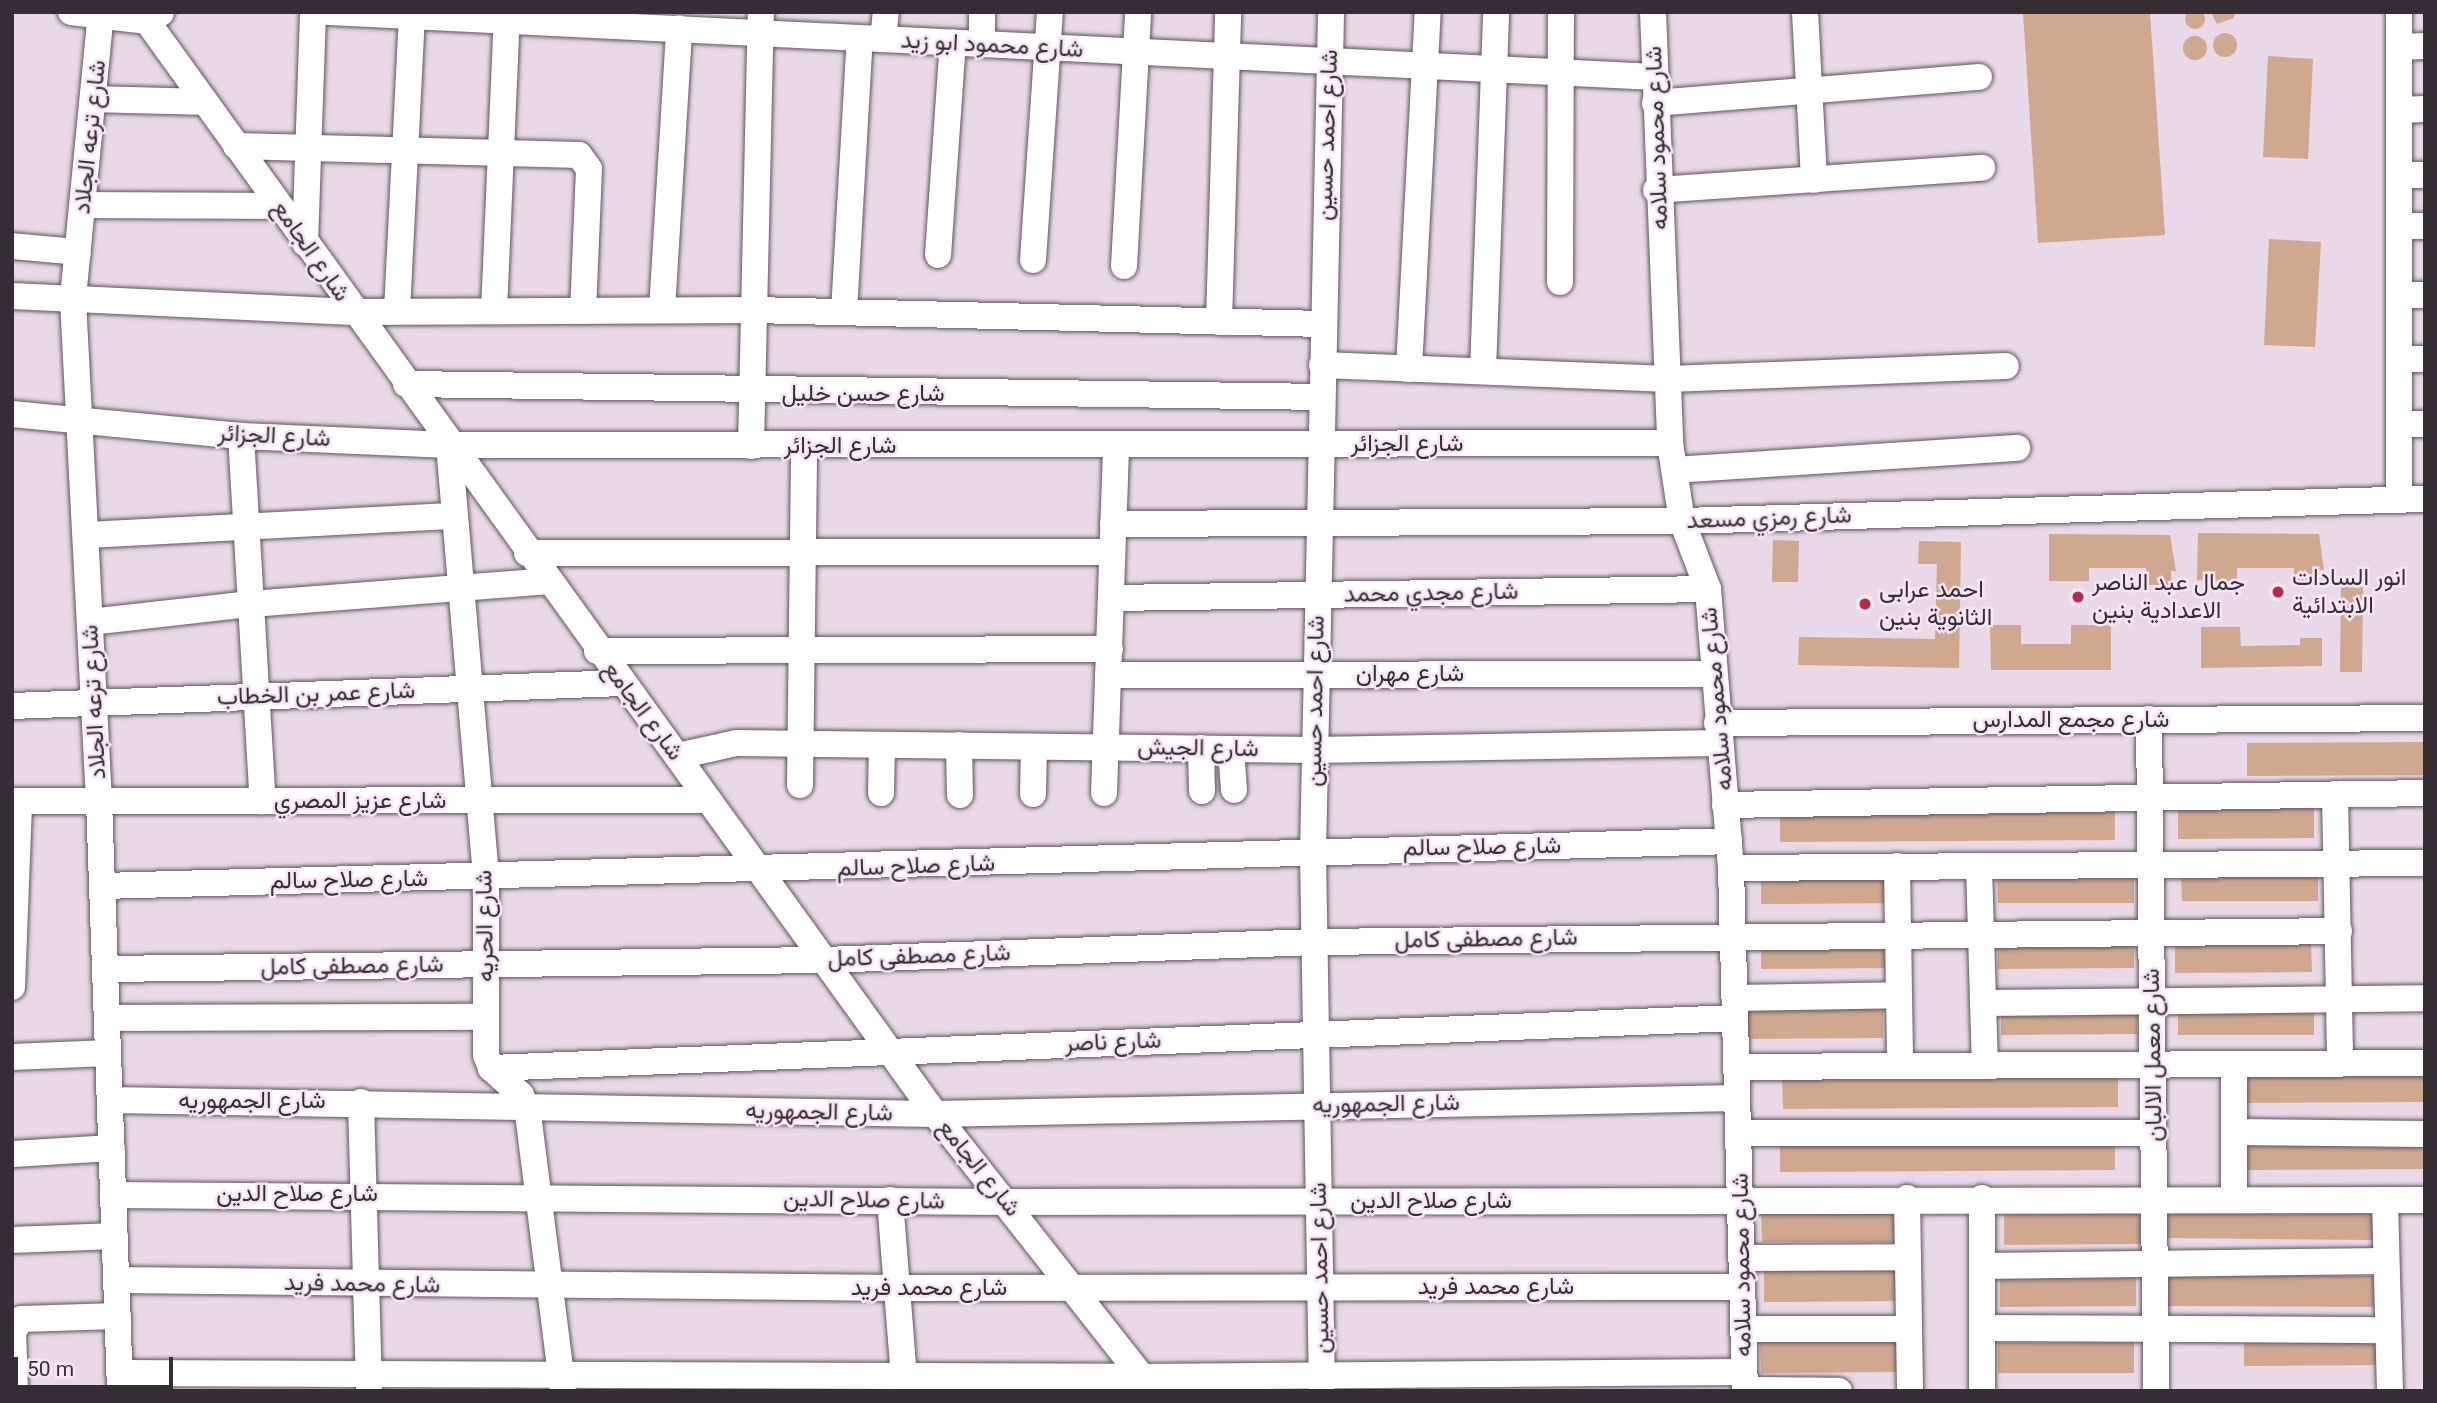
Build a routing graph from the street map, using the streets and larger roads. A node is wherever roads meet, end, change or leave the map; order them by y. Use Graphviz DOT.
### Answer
graph roads {
  1 [pos="71,12"];
  2 [pos="313,12"];
  3 [pos="329,12"];
  4 [pos="886,12"];
  5 [pos="982,12"];
  6 [pos="1050,12"];
  7 [pos="1138,12"];
  8 [pos="1228,12"];
  9 [pos="1331,12"];
  10 [pos="1428,12"];
  11 [pos="1496,12"];
  12 [pos="1562,12"];
  13 [pos="1653,12"];
  14 [pos="1805,12"];
  15 [pos="2399,12"];
  16 [pos="102,14"];
  17 [pos="412,14"];
  18 [pos="155,17"];
  19 [pos="507,17"];
  20 [pos="622,19"];
  21 [pos="760,23"];
  22 [pos="825,24"];
  23 [pos="679,29"];
  24 [pos="872,39"];
  25 [pos="953,43"];
  26 [pos="982,44"];
  27 [pos="2412,46"];
  28 [pos="1049,48"];
  29 [pos="1136,52"];
  30 [pos="1226,56"];
  31 [pos="1328,61"];
  32 [pos="1424,66"];
  33 [pos="1494,69"];
  34 [pos="1560,73"];
  35 [pos="1979,77"];
  36 [pos="1809,89"];
  37 [pos="1655,90"];
  38 [pos="93,99"];
  39 [pos="204,102"];
  40 [pos="2412,109"];
  41 [pos="236,146"];
  42 [pos="305,146"];
  43 [pos="405,152"];
  44 [pos="501,153"];
  45 [pos="1982,168"];
  46 [pos="2412,175"];
  47 [pos="1814,180"];
  48 [pos="1656,190"];
  49 [pos="83,205"];
  50 [pos="279,206"];
  51 [pos="2412,226"];
  52 [pos="305,243"];
  53 [pos="12,246"];
  54 [pos="78,252"];
  55 [pos="938,255"];
  56 [pos="1034,260"];
  57 [pos="1124,266"];
  58 [pos="1560,282"];
  59 [pos="2412,295"];
  60 [pos="12,296"];
  61 [pos="73,300"];
  62 [pos="662,310"];
  63 [pos="754,310"];
  64 [pos="494,311"];
  65 [pos="583,311"];
  66 [pos="354,312"];
  67 [pos="397,312"];
  68 [pos="844,312"];
  69 [pos="1219,323"];
  70 [pos="1322,324"];
  71 [pos="2412,359"];
  72 [pos="1322,365"];
  73 [pos="2006,366"];
  74 [pos="1409,369"];
  75 [pos="1483,371"];
  76 [pos="1669,379"];
  77 [pos="406,384"];
  78 [pos="752,393"];
  79 [pos="1321,397"];
  80 [pos="12,414"];
  81 [pos="80,419"];
  82 [pos="2412,424"];
  83 [pos="241,436"];
  84 [pos="1670,443"];
  85 [pos="1320,444"];
  86 [pos="450,445"];
  87 [pos="1116,445"];
  88 [pos="751,446"];
  89 [pos="804,446"];
  90 [pos="2017,449"];
  91 [pos="1675,470"];
  92 [pos="2412,500"];
  93 [pos="452,516"];
  94 [pos="1318,521"];
  95 [pos="1682,521"];
  96 [pos="1114,524"];
  97 [pos="247,525"];
  98 [pos="86,535"];
  99 [pos="1112,552"];
  100 [pos="527,553"];
  101 [pos="802,553"];
  102 [pos="547,582"];
  103 [pos="460,587"];
  104 [pos="1708,589"];
  105 [pos="1316,595"];
  106 [pos="1111,598"];
  107 [pos="251,604"];
  108 [pos="90,622"];
  109 [pos="801,650"];
  110 [pos="597,651"];
  111 [pos="1109,662"];
  112 [pos="1315,674"];
  113 [pos="1712,674"];
  114 [pos="621,683"];
  115 [pos="473,687"];
  116 [pos="257,696"];
  117 [pos="94,704"];
  118 [pos="12,706"];
  119 [pos="2425,718"];
  120 [pos="2149,719"];
  121 [pos="1718,733"];
  122 [pos="800,743"];
  123 [pos="882,745"];
  124 [pos="959,746"];
  125 [pos="1034,747"];
  126 [pos="1106,747"];
  127 [pos="1201,748"];
  128 [pos="1231,749"];
  129 [pos="1314,750"];
  130 [pos="678,756"];
  131 [pos="800,785"];
  132 [pos="1234,790"];
  133 [pos="1202,791"];
  134 [pos="881,793"];
  135 [pos="1104,793"];
  136 [pos="2425,793"];
  137 [pos="1033,794"];
  138 [pos="2335,794"];
  139 [pos="960,795"];
  140 [pos="2150,796"];
  141 [pos="481,800"];
  142 [pos="708,800"];
  143 [pos="99,801"];
  144 [pos="263,801"];
  145 [pos="16,802"];
  146 [pos="1725,805"];
  147 [pos="1729,841"];
  148 [pos="1313,852"];
  149 [pos="2425,863"];
  150 [pos="2338,864"];
  151 [pos="2151,865"];
  152 [pos="1897,866"];
  153 [pos="1979,866"];
  154 [pos="1731,868"];
  155 [pos="760,871"];
  156 [pos="486,877"];
  157 [pos="102,886"];
  158 [pos="2339,931"];
  159 [pos="2151,932"];
  160 [pos="1898,933"];
  161 [pos="1980,933"];
  162 [pos="1733,936"];
  163 [pos="1313,942"];
  164 [pos="824,960"];
  165 [pos="486,964"];
  166 [pos="105,969"];
  167 [pos="12,987"];
  168 [pos="1899,995"];
  169 [pos="2425,998"];
  170 [pos="2340,999"];
  171 [pos="2152,1001"];
  172 [pos="1983,1003"];
  173 [pos="1735,1008"];
  174 [pos="486,1017"];
  175 [pos="107,1018"];
  176 [pos="1315,1034"];
  177 [pos="890,1051"];
  178 [pos="108,1053"];
  179 [pos="12,1057"];
  180 [pos="1985,1063"];
  181 [pos="2340,1063"];
  182 [pos="2425,1063"];
  183 [pos="2153,1064"];
  184 [pos="2234,1064"];
  185 [pos="1900,1066"];
  186 [pos="1737,1067"];
  187 [pos="491,1068"];
  188 [pos="1737,1098"];
  189 [pos="110,1100"];
  190 [pos="361,1102"];
  191 [pos="526,1105"];
  192 [pos="1317,1105"];
  193 [pos="935,1114"];
  194 [pos="2234,1132"];
  195 [pos="1738,1133"];
  196 [pos="2153,1133"];
  197 [pos="2425,1133"];
  198 [pos="112,1148"];
  199 [pos="13,1154"];
  200 [pos="364,1194"];
  201 [pos="540,1194"];
  202 [pos="113,1195"];
  203 [pos="1907,1198"];
  204 [pos="1982,1198"];
  205 [pos="2154,1199"];
  206 [pos="2234,1199"];
  207 [pos="890,1200"];
  208 [pos="1319,1200"];
  209 [pos="2385,1200"];
  210 [pos="2425,1200"];
  211 [pos="1006,1202"];
  212 [pos="1740,1203"];
  213 [pos="115,1236"];
  214 [pos="12,1240"];
  215 [pos="1908,1257"];
  216 [pos="1742,1258"];
  217 [pos="2386,1261"];
  218 [pos="2155,1264"];
  219 [pos="1982,1266"];
  220 [pos="116,1280"];
  221 [pos="366,1285"];
  222 [pos="550,1285"];
  223 [pos="1742,1287"];
  224 [pos="898,1288"];
  225 [pos="1076,1288"];
  226 [pos="1321,1288"];
  227 [pos="118,1316"];
  228 [pos="1982,1328"];
  229 [pos="2155,1328"];
  230 [pos="1744,1329"];
  231 [pos="1909,1329"];
  232 [pos="2388,1330"];
  233 [pos="562,1381"];
  234 [pos="904,1381"];
  235 [pos="120,1382"];
  236 [pos="368,1382"];
  237 [pos="1322,1382"];
  238 [pos="1147,1384"];
  239 [pos="1745,1384"];
  240 [pos="15,1391"];
  241 [pos="1839,1391"];
  242 [pos="1910,1391"];
  243 [pos="1982,1391"];
  244 [pos="2156,1391"];
  245 [pos="2390,1391"];
  1 -- 16 [label="street"];
  2 -- 42 [label="street"];
  3 -- 17 [label="street, شارع محمود ابو زيد"];
  4 -- 24 [label="street"];
  5 -- 26 [label="street"];
  6 -- 28 [label="street"];
  7 -- 29 [label="street"];
  8 -- 30 [label="street"];
  9 -- 31 [label="street, شارع احمد حسين"];
  10 -- 32 [label="street"];
  11 -- 33 [label="street"];
  12 -- 34 [label="street"];
  13 -- 37 [label="street, شارع محمود سلامه"];
  14 -- 36 [label="street"];
  15 -- 27 [label="street"];
  16 -- 18 [label="street"];
  16 -- 38 [label="street, شارع ترعه الجلاد"];
  17 -- 19 [label="street, شارع محمود ابو زيد"];
  17 -- 43 [label="street"];
  18 -- 39 [label="street, شارع الجامع"];
  19 -- 20 [label="street, شارع محمود ابو زيد"];
  19 -- 44 [label="street"];
  20 -- 23 [label="street, شارع محمود ابو زيد"];
  21 -- 22 [label="street, شارع محمود ابو زيد"];
  21 -- 23 [label="street, شارع محمود ابو زيد"];
  21 -- 63 [label="street"];
  22 -- 24 [label="street, شارع محمود ابو زيد"];
  23 -- 62 [label="street"];
  24 -- 25 [label="street, شارع محمود ابو زيد"];
  24 -- 68 [label="street"];
  25 -- 26 [label="street, شارع محمود ابو زيد"];
  25 -- 55 [label="street"];
  26 -- 28 [label="street, شارع محمود ابو زيد"];
  27 -- 40 [label="street"];
  28 -- 29 [label="street, شارع محمود ابو زيد"];
  28 -- 56 [label="street"];
  29 -- 30 [label="street, شارع محمود ابو زيد"];
  29 -- 57 [label="street"];
  30 -- 31 [label="street, شارع محمود ابو زيد"];
  30 -- 69 [label="street"];
  31 -- 32 [label="street, شارع محمود ابو زيد"];
  31 -- 70 [label="street, شارع احمد حسين"];
  32 -- 33 [label="street, شارع محمود ابو زيد"];
  32 -- 74 [label="street"];
  33 -- 34 [label="street, شارع محمود ابو زيد"];
  33 -- 75 [label="street"];
  34 -- 37 [label="street, شارع محمود ابو زيد"];
  34 -- 58 [label="street"];
  35 -- 36 [label="street, شارع محمود ابو زيد"];
  36 -- 37 [label="street, شارع محمود ابو زيد"];
  36 -- 47 [label="street"];
  37 -- 48 [label="street, شارع محمود سلامه"];
  38 -- 39 [label="street"];
  38 -- 49 [label="street, شارع ترعه الجلاد"];
  39 -- 41 [label="street, شارع الجامع"];
  40 -- 46 [label="street"];
  41 -- 42 [label="street"];
  41 -- 50 [label="street, شارع الجامع"];
  42 -- 43 [label="street"];
  42 -- 52 [label="street"];
  43 -- 44 [label="street"];
  43 -- 67 [label="street"];
  44 -- 64 [label="street"];
  44 -- 65 [label="street"];
  45 -- 47 [label="street"];
  46 -- 51 [label="street"];
  47 -- 48 [label="street"];
  48 -- 76 [label="street, شارع محمود سلامه"];
  49 -- 50 [label="street"];
  49 -- 54 [label="street, شارع ترعه الجلاد"];
  50 -- 52 [label="street, شارع الجامع"];
  51 -- 59 [label="street"];
  52 -- 66 [label="street, شارع الجامع"];
  53 -- 54 [label="street"];
  54 -- 61 [label="street, شارع ترعه الجلاد"];
  59 -- 71 [label="street"];
  60 -- 61 [label="street"];
  61 -- 66 [label="street"];
  61 -- 81 [label="street, شارع ترعه الجلاد"];
  62 -- 63 [label="street"];
  62 -- 65 [label="street"];
  63 -- 68 [label="street"];
  63 -- 78 [label="street"];
  64 -- 65 [label="street"];
  64 -- 67 [label="street"];
  66 -- 67 [label="street"];
  66 -- 77 [label="street, شارع الجامع"];
  68 -- 69 [label="street"];
  69 -- 70 [label="street"];
  70 -- 72 [label="street, شارع احمد حسين"];
  71 -- 82 [label="street"];
  72 -- 74 [label="street"];
  72 -- 79 [label="street, شارع احمد حسين"];
  73 -- 76 [label="street"];
  74 -- 75 [label="street"];
  75 -- 76 [label="street"];
  76 -- 84 [label="street, شارع محمود سلامه"];
  77 -- 78 [label="street, شارع حسن خليل"];
  77 -- 86 [label="street, شارع الجامع"];
  78 -- 79 [label="street, شارع حسن خليل"];
  78 -- 88 [label="street"];
  79 -- 85 [label="street, شارع احمد حسين"];
  80 -- 81 [label="street, شارع الجزائر"];
  81 -- 83 [label="street, شارع الجزائر"];
  81 -- 98 [label="street, شارع ترعه الجلاد"];
  82 -- 92 [label="street"];
  83 -- 86 [label="street, شارع الجزائر"];
  83 -- 97 [label="street"];
  84 -- 85 [label="street, شارع الجزائر"];
  84 -- 91 [label="street, شارع محمود سلامه"];
  85 -- 87 [label="street, شارع الجزائر"];
  85 -- 94 [label="street, شارع احمد حسين"];
  86 -- 88 [label="street, شارع الجزائر"];
  86 -- 93 [label="street, شارع الحريه"];
  86 -- 100 [label="street, شارع الجامع"];
  87 -- 89 [label="street, شارع الجزائر"];
  87 -- 96 [label="street"];
  88 -- 89 [label="street, شارع الجزائر"];
  89 -- 101 [label="street"];
  90 -- 91 [label="street"];
  91 -- 95 [label="street, شارع محمود سلامه"];
  92 -- 95 [label="street, شارع رمزي مسعد"];
  93 -- 97 [label="street"];
  93 -- 103 [label="street, شارع الحريه"];
  94 -- 95 [label="street, شارع رمزي مسعد"];
  94 -- 96 [label="street, شارع رمزي مسعد"];
  94 -- 105 [label="street, شارع احمد حسين"];
  95 -- 104 [label="street, شارع محمود سلامه"];
  96 -- 99 [label="street"];
  97 -- 98 [label="street"];
  97 -- 107 [label="street"];
  98 -- 108 [label="street, شارع ترعه الجلاد"];
  99 -- 101 [label="street"];
  99 -- 106 [label="street"];
  100 -- 101 [label="street"];
  100 -- 102 [label="street, شارع الجامع"];
  101 -- 109 [label="street"];
  102 -- 103 [label="street"];
  102 -- 110 [label="street, شارع الجامع"];
  103 -- 107 [label="street"];
  103 -- 115 [label="street, شارع الحريه"];
  104 -- 105 [label="street, شارع مجدي محمد"];
  104 -- 113 [label="street, شارع محمود سلامه"];
  105 -- 106 [label="street, شارع مجدي محمد"];
  105 -- 112 [label="street, شارع احمد حسين"];
  106 -- 111 [label="street"];
  107 -- 108 [label="street"];
  107 -- 116 [label="street"];
  108 -- 117 [label="street, شارع ترعه الجلاد"];
  109 -- 110 [label="street, شارع مهران"];
  109 -- 111 [label="street, شارع مهران"];
  109 -- 122 [label="street"];
  110 -- 114 [label="street, شارع الجامع"];
  111 -- 112 [label="street, شارع مهران"];
  111 -- 126 [label="street"];
  112 -- 113 [label="street, شارع مهران"];
  112 -- 129 [label="street, شارع احمد حسين"];
  113 -- 121 [label="street, شارع محمود سلامه"];
  114 -- 115 [label="street, شارع عمر بن الخطاب"];
  114 -- 130 [label="street, شارع الجامع"];
  115 -- 116 [label="street, شارع عمر بن الخطاب"];
  115 -- 141 [label="street, شارع الحريه"];
  116 -- 117 [label="street, شارع عمر بن الخطاب"];
  116 -- 144 [label="street"];
  117 -- 118 [label="street, شارع عمر بن الخطاب"];
  117 -- 143 [label="street, شارع ترعه الجلاد"];
  119 -- 120 [label="street, شارع مجمع المدارس"];
  120 -- 121 [label="street, شارع مجمع المدارس"];
  120 -- 140 [label="street, شارع معمل الالبان"];
  121 -- 129 [label="street, شارع الجيش"];
  121 -- 146 [label="street, شارع محمود سلامه"];
  122 -- 123 [label="street, شارع الجيش"];
  122 -- 130 [label="street, شارع الجيش"];
  122 -- 131 [label="street"];
  123 -- 124 [label="street, شارع الجيش"];
  123 -- 134 [label="street"];
  124 -- 125 [label="street, شارع الجيش"];
  124 -- 139 [label="street"];
  125 -- 126 [label="street, شارع الجيش"];
  125 -- 137 [label="street"];
  126 -- 127 [label="street, شارع الجيش"];
  126 -- 135 [label="street"];
  127 -- 128 [label="street, شارع الجيش"];
  127 -- 133 [label="street"];
  128 -- 129 [label="street, شارع الجيش"];
  128 -- 132 [label="street"];
  129 -- 148 [label="street, شارع احمد حسين"];
  130 -- 142 [label="street, شارع الجامع"];
  136 -- 138 [label="street"];
  138 -- 140 [label="street"];
  138 -- 150 [label="street"];
  140 -- 146 [label="street"];
  140 -- 151 [label="street, شارع معمل الالبان"];
  141 -- 142 [label="street, شارع عزيز المصري"];
  141 -- 144 [label="street, شارع عزيز المصري"];
  141 -- 156 [label="street, شارع الحريه"];
  142 -- 155 [label="street, شارع الجامع"];
  143 -- 144 [label="street, شارع عزيز المصري"];
  143 -- 145 [label="street, شارع عزيز المصري"];
  143 -- 157 [label="street, شارع ترعه الجلاد"];
  145 -- 167 [label="street"];
  146 -- 147 [label="street, شارع محمود سلامه"];
  147 -- 148 [label="street, شارع صلاح سالم"];
  147 -- 154 [label="street, شارع محمود سلامه"];
  148 -- 155 [label="street, شارع صلاح سالم"];
  148 -- 163 [label="street, شارع احمد حسين"];
  149 -- 150 [label="street"];
  150 -- 151 [label="street"];
  150 -- 158 [label="street"];
  151 -- 153 [label="street"];
  151 -- 159 [label="street, شارع معمل الالبان"];
  152 -- 153 [label="street"];
  152 -- 154 [label="street"];
  152 -- 160 [label="street"];
  153 -- 161 [label="street"];
  154 -- 162 [label="street, شارع محمود سلامه"];
  155 -- 156 [label="street, شارع صلاح سالم"];
  155 -- 164 [label="street, شارع الجامع"];
  156 -- 157 [label="street, شارع صلاح سالم"];
  156 -- 165 [label="street, شارع الحريه"];
  157 -- 166 [label="street, شارع ترعه الجلاد"];
  158 -- 159 [label="street, شارع مصطفى كامل"];
  158 -- 170 [label="street"];
  159 -- 161 [label="street, شارع مصطفى كامل"];
  159 -- 171 [label="street, شارع معمل الالبان"];
  160 -- 161 [label="street, شارع مصطفى كامل"];
  160 -- 162 [label="street, شارع مصطفى كامل"];
  160 -- 168 [label="street"];
  161 -- 172 [label="street"];
  162 -- 163 [label="street, شارع مصطفى كامل"];
  162 -- 173 [label="street, شارع محمود سلامه"];
  163 -- 164 [label="street, شارع مصطفى كامل"];
  163 -- 176 [label="street, شارع احمد حسين"];
  164 -- 165 [label="street, شارع مصطفى كامل"];
  164 -- 177 [label="street, شارع الجامع"];
  165 -- 166 [label="street, شارع مصطفى كامل"];
  165 -- 174 [label="street, شارع الحريه"];
  166 -- 175 [label="street, شارع ترعه الجلاد"];
  168 -- 173 [label="street, شارع ناصر"];
  168 -- 185 [label="street"];
  169 -- 170 [label="street"];
  170 -- 171 [label="street"];
  170 -- 181 [label="street"];
  171 -- 172 [label="street"];
  171 -- 183 [label="street, شارع معمل الالبان"];
  172 -- 180 [label="street"];
  173 -- 176 [label="street, شارع ناصر"];
  173 -- 186 [label="street, شارع محمود سلامه"];
  174 -- 175 [label="street"];
  174 -- 187 [label="street, شارع الحريه"];
  175 -- 178 [label="street, شارع ترعه الجلاد"];
  176 -- 177 [label="street, شارع ناصر"];
  176 -- 192 [label="street, شارع احمد حسين"];
  177 -- 187 [label="street, شارع ناصر"];
  177 -- 193 [label="street, شارع الجامع"];
  178 -- 179 [label="street"];
  178 -- 189 [label="street, شارع ترعه الجلاد"];
  180 -- 183 [label="street"];
  180 -- 185 [label="street"];
  181 -- 182 [label="street"];
  181 -- 184 [label="street"];
  183 -- 184 [label="street"];
  183 -- 196 [label="street, شارع معمل الالبان"];
  184 -- 194 [label="street"];
  185 -- 186 [label="street"];
  186 -- 188 [label="street, شارع محمود سلامه"];
  187 -- 191 [label="street"];
  188 -- 192 [label="street, شارع الجمهوريه"];
  188 -- 195 [label="street, شارع محمود سلامه"];
  189 -- 190 [label="street, شارع الجمهوريه"];
  189 -- 198 [label="street, شارع ترعه الجلاد"];
  190 -- 191 [label="street, شارع الجمهوريه"];
  190 -- 200 [label="street"];
  191 -- 193 [label="street, شارع الجمهوريه"];
  191 -- 201 [label="street"];
  192 -- 193 [label="street, شارع الجمهوريه"];
  192 -- 208 [label="street, شارع احمد حسين"];
  193 -- 211 [label="street, شارع الجامع"];
  194 -- 197 [label="street"];
  194 -- 206 [label="street"];
  195 -- 196 [label="street"];
  195 -- 212 [label="street, شارع محمود سلامه"];
  196 -- 205 [label="street, شارع معمل الالبان"];
  198 -- 199 [label="street"];
  198 -- 202 [label="street, شارع ترعه الجلاد"];
  200 -- 201 [label="street, شارع صلاح الدين"];
  200 -- 202 [label="street, شارع صلاح الدين"];
  200 -- 221 [label="street"];
  201 -- 207 [label="street, شارع صلاح الدين"];
  201 -- 222 [label="street"];
  202 -- 213 [label="street, شارع ترعه الجلاد"];
  203 -- 204 [label="street, شارع صلاح الدين"];
  203 -- 212 [label="street, شارع صلاح الدين"];
  203 -- 215 [label="street"];
  204 -- 205 [label="street, شارع صلاح الدين"];
  204 -- 219 [label="street"];
  205 -- 206 [label="street, شارع صلاح الدين"];
  205 -- 218 [label="street, شارع معمل الالبان"];
  206 -- 209 [label="street, شارع صلاح الدين"];
  207 -- 211 [label="street, شارع صلاح الدين"];
  207 -- 224 [label="street"];
  208 -- 211 [label="street, شارع صلاح الدين"];
  208 -- 212 [label="street, شارع صلاح الدين"];
  208 -- 226 [label="street, شارع احمد حسين"];
  209 -- 210 [label="street, شارع صلاح الدين"];
  209 -- 217 [label="street"];
  211 -- 225 [label="street, شارع الجامع"];
  212 -- 216 [label="street, شارع محمود سلامه"];
  213 -- 214 [label="street"];
  213 -- 220 [label="street, شارع ترعه الجلاد"];
  215 -- 216 [label="street"];
  215 -- 231 [label="street"];
  216 -- 223 [label="street, شارع محمود سلامه"];
  217 -- 218 [label="street"];
  217 -- 232 [label="street"];
  218 -- 219 [label="street"];
  218 -- 229 [label="street, شارع معمل الالبان"];
  219 -- 228 [label="street"];
  220 -- 221 [label="street, شارع محمد فريد"];
  220 -- 227 [label="street, شارع ترعه الجلاد"];
  221 -- 222 [label="street, شارع محمد فريد"];
  221 -- 236 [label="street"];
  222 -- 224 [label="street, شارع محمد فريد"];
  222 -- 233 [label="street"];
  223 -- 226 [label="street, شارع محمد فريد"];
  223 -- 230 [label="street, شارع محمود سلامه"];
  224 -- 225 [label="street, شارع محمد فريد"];
  224 -- 234 [label="street"];
  225 -- 226 [label="street, شارع محمد فريد"];
  225 -- 238 [label="street, شارع الجامع"];
  226 -- 237 [label="street, شارع احمد حسين"];
  227 -- 235 [label="street, شارع ترعه الجلاد"];
  227 -- 240 [label="street"];
  228 -- 229 [label="street"];
  228 -- 243 [label="street"];
  229 -- 232 [label="street"];
  229 -- 244 [label="street, شارع معمل الالبان"];
  230 -- 231 [label="street"];
  230 -- 239 [label="street, شارع محمود سلامه"];
  231 -- 242 [label="street"];
  232 -- 245 [label="street"];
  233 -- 234 [label="street"];
  233 -- 236 [label="street"];
  234 -- 238 [label="street"];
  235 -- 236 [label="street"];
  237 -- 238 [label="street"];
  237 -- 239 [label="street"];
  239 -- 241 [label="street"];
}
